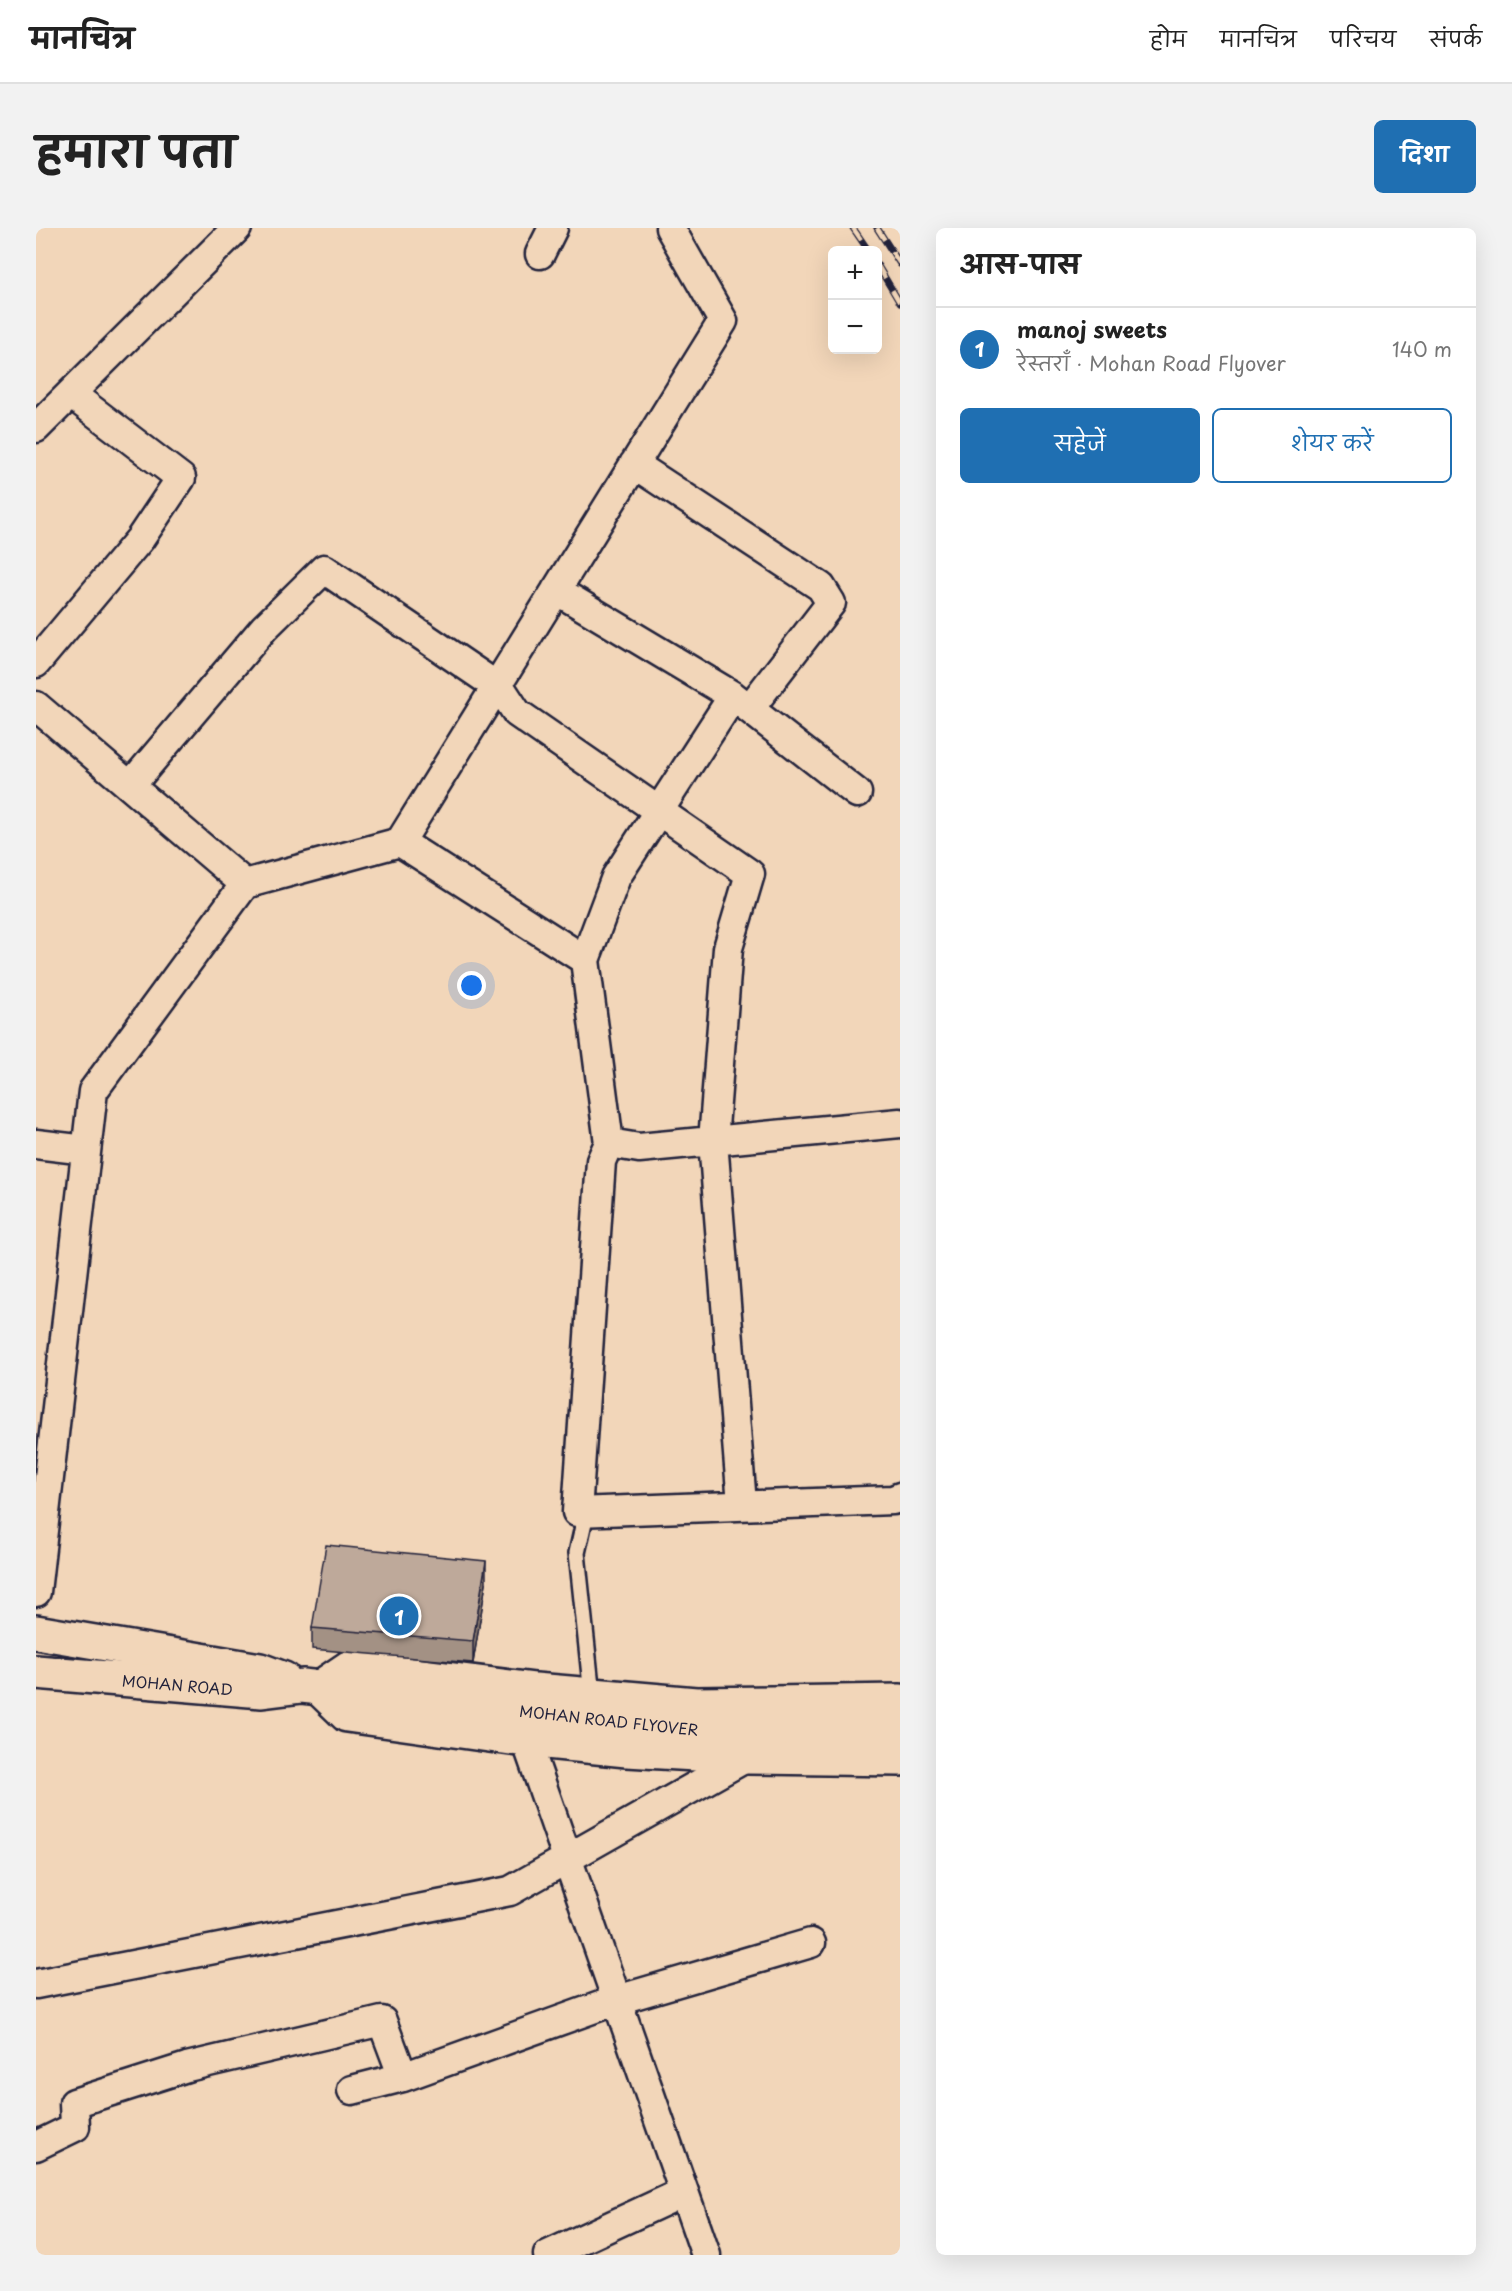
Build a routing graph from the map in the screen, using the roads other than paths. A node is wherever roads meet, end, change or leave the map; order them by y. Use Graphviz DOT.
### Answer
graph roads {
  1 [pos="237,228"];
  2 [pos="553,228"];
  3 [pos="670,228"];
  4 [pos="540,254"];
  5 [pos="71,394"];
  6 [pos="36,428"];
  7 [pos="634,464"];
  8 [pos="556,590"];
  9 [pos="36,663"];
  10 [pos="498,684"];
  11 [pos="742,702"];
  12 [pos="36,706"];
  13 [pos="130,786"];
  14 [pos="857,793"];
  15 [pos="659,811"];
  16 [pos="400,842"];
  17 [pos="245,884"];
  18 [pos="585,960"];
  19 [pos="900,1123"];
  20 [pos="713,1141"];
  21 [pos="609,1143"];
  22 [pos="36,1144"];
  23 [pos="86,1150"];
  24 [pos="44,1449"];
  25 [pos="900,1497"];
  26 [pos="742,1504"];
  27 [pos="577,1512"];
  28 [pos="36,1592"];
  29 [pos="36,1632"];
  30 [pos="36,1672"];
  31 [pos="310,1687"];
  32 [pos="592,1695"];
  33 [pos="900,1701"];
  34 [pos="900,1727"];
  35 [pos="526,1740"];
  36 [pos="747,1757"];
  37 [pos="900,1759"];
  38 [pos="567,1858"];
  39 [pos="811,1943"];
  40 [pos="36,1984"];
  41 [pos="617,2000"];
  42 [pos="403,2077"];
  43 [pos="352,2090"];
  44 [pos="36,2146"];
  45 [pos="684,2192"];
  46 [pos="548,2255"];
  47 [pos="706,2255"];
  1 -- 5 [label="street"];
  2 -- 4 [label="street"];
  3 -- 7 [label="street"];
  5 -- 6 [label="street"];
  5 -- 9 [label="street"];
  7 -- 8 [label="street"];
  7 -- 11 [label="street"];
  8 -- 10 [label="street"];
  8 -- 11 [label="street"];
  10 -- 13 [label="street"];
  10 -- 15 [label="street"];
  10 -- 16 [label="street"];
  11 -- 14 [label="street"];
  11 -- 15 [label="street"];
  12 -- 13 [label="street"];
  13 -- 17 [label="street"];
  15 -- 18 [label="street"];
  15 -- 20 [label="street"];
  16 -- 17 [label="street"];
  16 -- 18 [label="street"];
  17 -- 23 [label="street"];
  18 -- 21 [label="street"];
  19 -- 20 [label="street"];
  20 -- 21 [label="street"];
  20 -- 26 [label="street"];
  21 -- 27 [label="street"];
  22 -- 23 [label="street"];
  23 -- 24 [label="street"];
  24 -- 28 [label="street"];
  25 -- 26 [label="street"];
  26 -- 27 [label="street"];
  27 -- 32 [label="lane"];
  29 -- 31 [label="street"];
  30 -- 31 [label="street, MOHAN ROAD"];
  31 -- 32 [label="street"];
  31 -- 34 [label="street, MOHAN ROAD FLYOVER"];
  31 -- 35 [label="street"];
  32 -- 33 [label="street"];
  35 -- 36 [label="street"];
  35 -- 38 [label="street"];
  36 -- 37 [label="street"];
  36 -- 38 [label="street"];
  38 -- 40 [label="street"];
  38 -- 41 [label="street"];
  39 -- 41 [label="street"];
  41 -- 42 [label="street"];
  41 -- 45 [label="street"];
  42 -- 43 [label="street"];
  42 -- 44 [label="street"];
  45 -- 46 [label="street"];
  45 -- 47 [label="street"];
}
